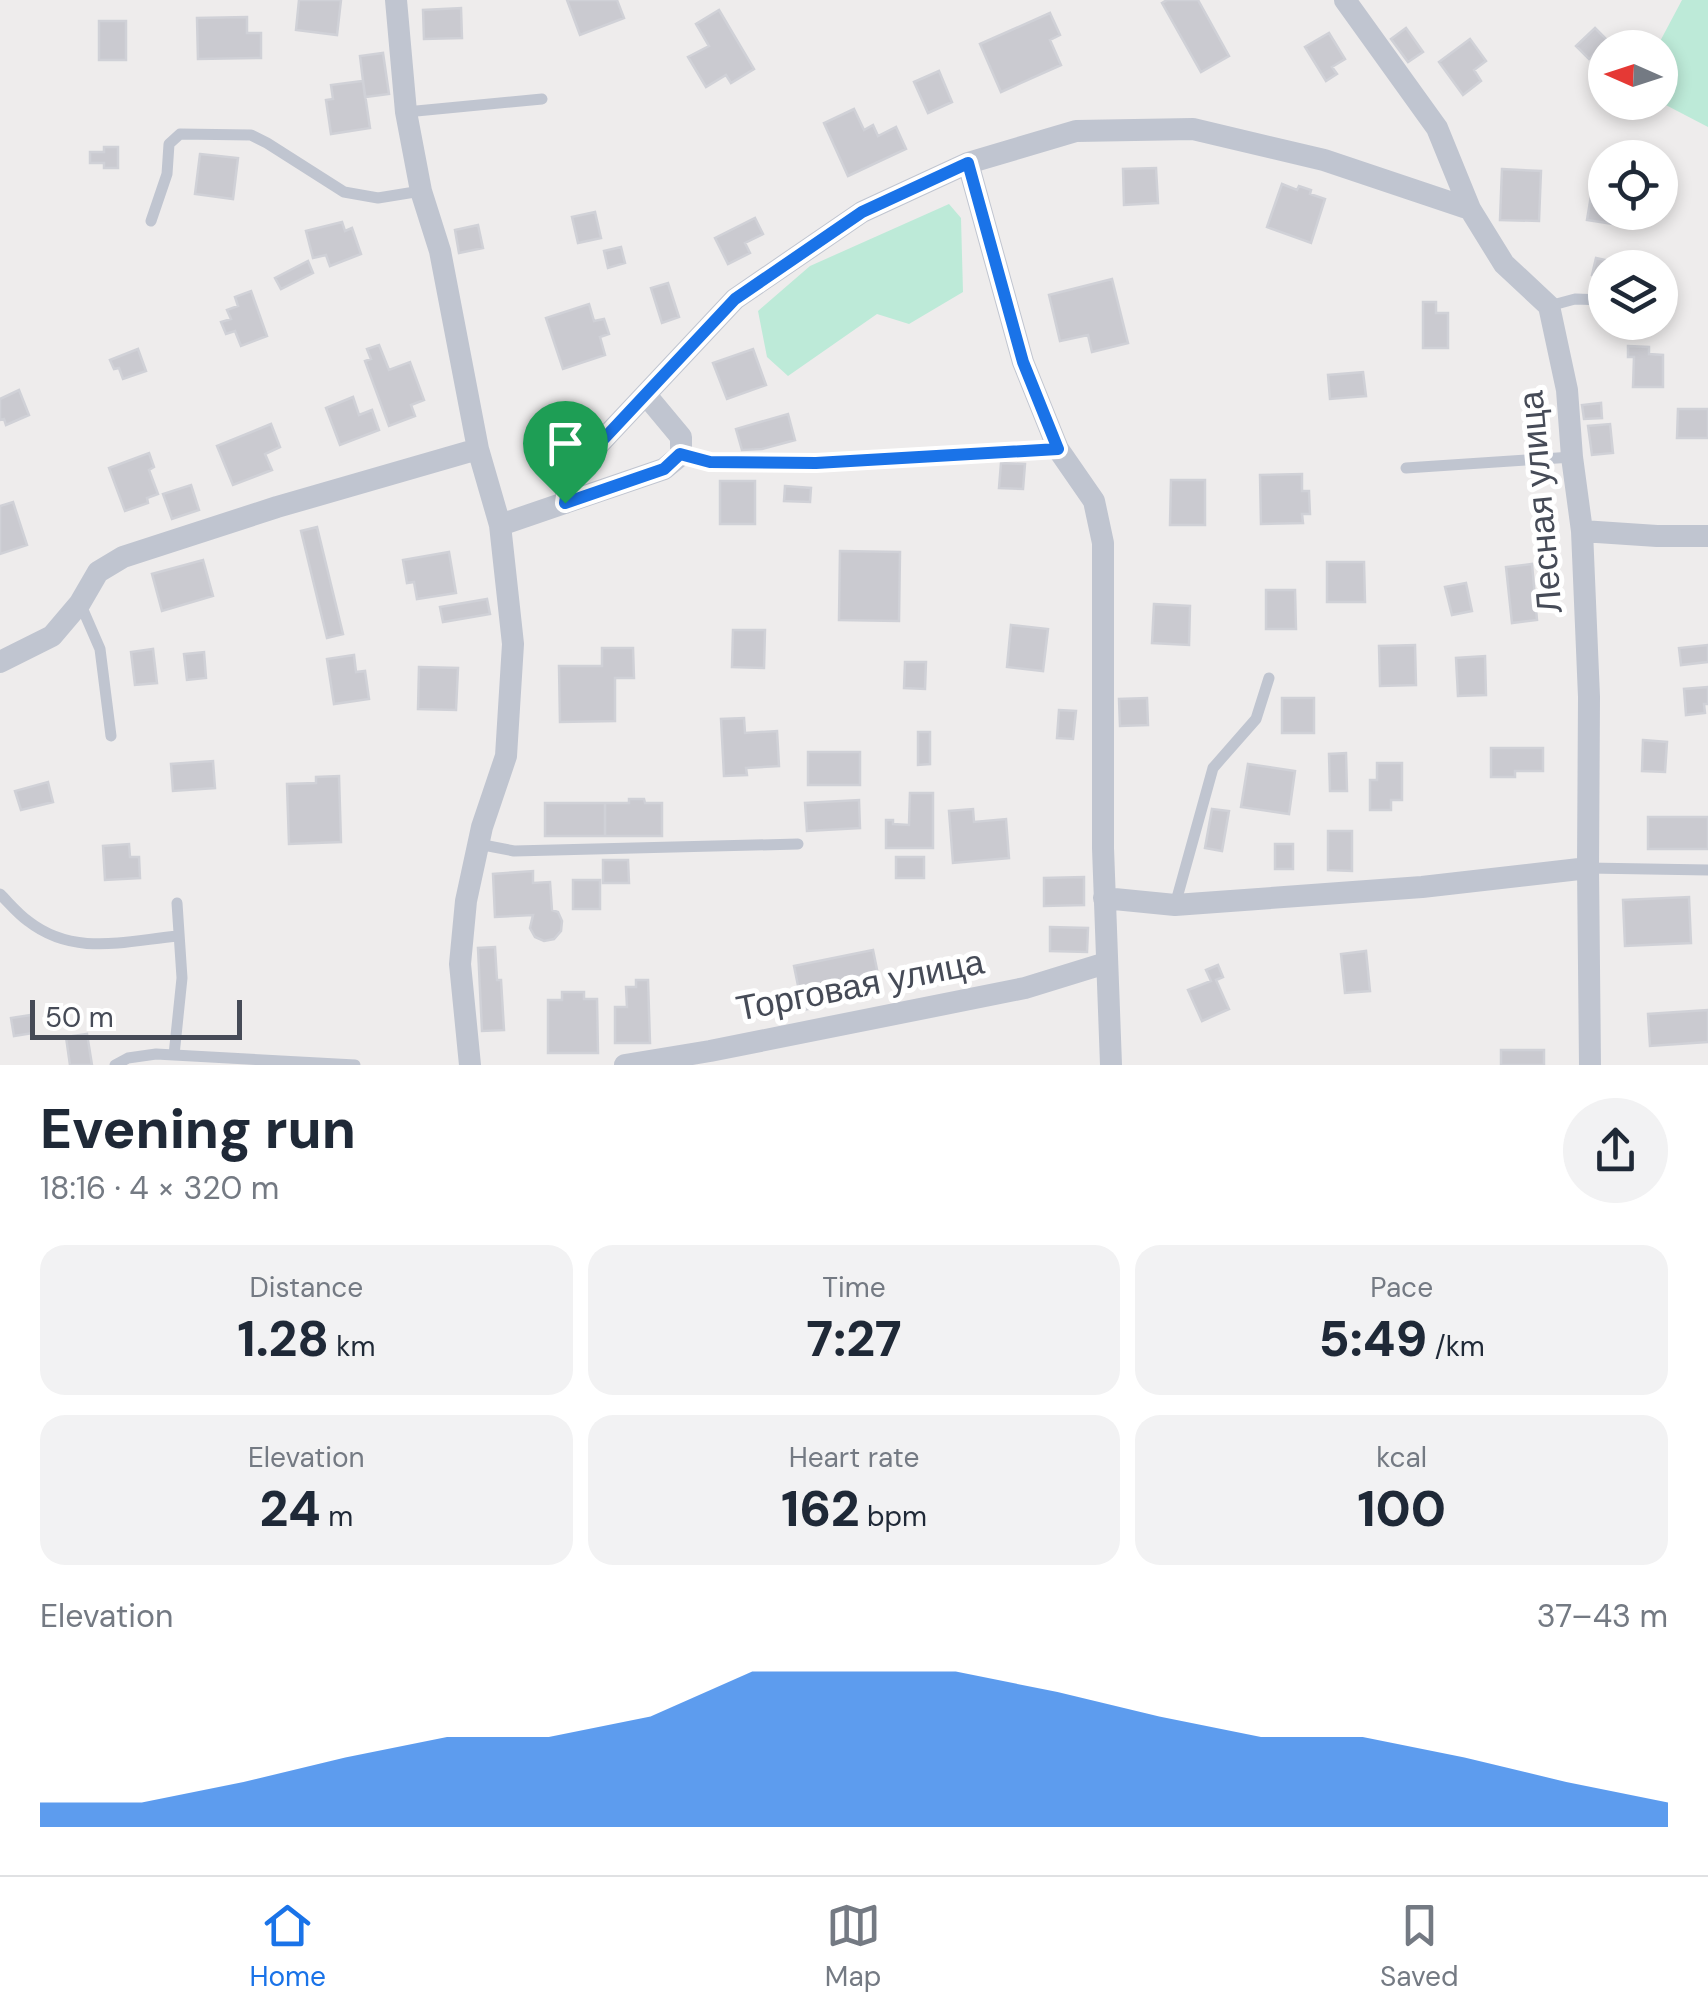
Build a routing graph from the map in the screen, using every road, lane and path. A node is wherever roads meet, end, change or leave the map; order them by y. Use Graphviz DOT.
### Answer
graph roads {
  1 [pos="396,0"];
  2 [pos="1345,0"];
  3 [pos="542,98"];
  4 [pos="406,112"];
  5 [pos="968,163"];
  6 [pos="422,191"];
  7 [pos="1470,209"];
  8 [pos="151,221"];
  9 [pos="1588,299"];
  10 [pos="1549,306"];
  11 [pos="646,395"];
  12 [pos="478,449"];
  13 [pos="1058,449"];
  14 [pos="680,454"];
  15 [pos="1572,457"];
  16 [pos="1406,468"];
  17 [pos="565,503"];
  18 [pos="500,524"];
  19 [pos="1582,531"];
  20 [pos="1708,536"];
  21 [pos="80,603"];
  22 [pos="0,662"];
  23 [pos="1269,678"];
  24 [pos="111,736"];
  25 [pos="478,844"];
  26 [pos="798,844"];
  27 [pos="1588,868"];
  28 [pos="1708,870"];
  29 [pos="0,894"];
  30 [pos="1104,898"];
  31 [pos="177,903"];
  32 [pos="1175,905"];
  33 [pos="178,936"];
  34 [pos="1106,963"];
  35 [pos="174,1055"];
  36 [pos="115,1065"];
  37 [pos="354,1065"];
  38 [pos="470,1065"];
  39 [pos="625,1065"];
  40 [pos="1112,1065"];
  41 [pos="1590,1065"];
  1 -- 4 [label="street"];
  2 -- 7 [label="street"];
  3 -- 4 [label="lane"];
  4 -- 6 [label="street"];
  5 -- 7 [label="street"];
  5 -- 11 [label="street"];
  5 -- 13 [label="street"];
  6 -- 8 [label="lane"];
  6 -- 12 [label="street"];
  7 -- 10 [label="street"];
  9 -- 10 [label="lane"];
  10 -- 15 [label="street, Лесная улица"];
  11 -- 14 [label="street"];
  11 -- 17 [label="street"];
  12 -- 18 [label="street"];
  12 -- 21 [label="street"];
  13 -- 14 [label="lane"];
  13 -- 30 [label="street"];
  14 -- 17 [label="street"];
  15 -- 16 [label="lane"];
  15 -- 19 [label="street, Лесная улица"];
  17 -- 18 [label="street"];
  18 -- 25 [label="street"];
  19 -- 20 [label="street"];
  19 -- 27 [label="street, Лесная улица"];
  21 -- 22 [label="street"];
  21 -- 24 [label="lane"];
  23 -- 32 [label="lane"];
  25 -- 26 [label="lane"];
  25 -- 38 [label="street"];
  27 -- 28 [label="lane"];
  27 -- 32 [label="street"];
  27 -- 41 [label="street, Лесная улица"];
  29 -- 33 [label="lane"];
  30 -- 32 [label="street"];
  30 -- 34 [label="street"];
  31 -- 33 [label="lane"];
  33 -- 35 [label="lane"];
  34 -- 39 [label="street, Торговая улица"];
  34 -- 40 [label="street"];
  35 -- 36 [label="lane"];
  35 -- 37 [label="lane"];
}
